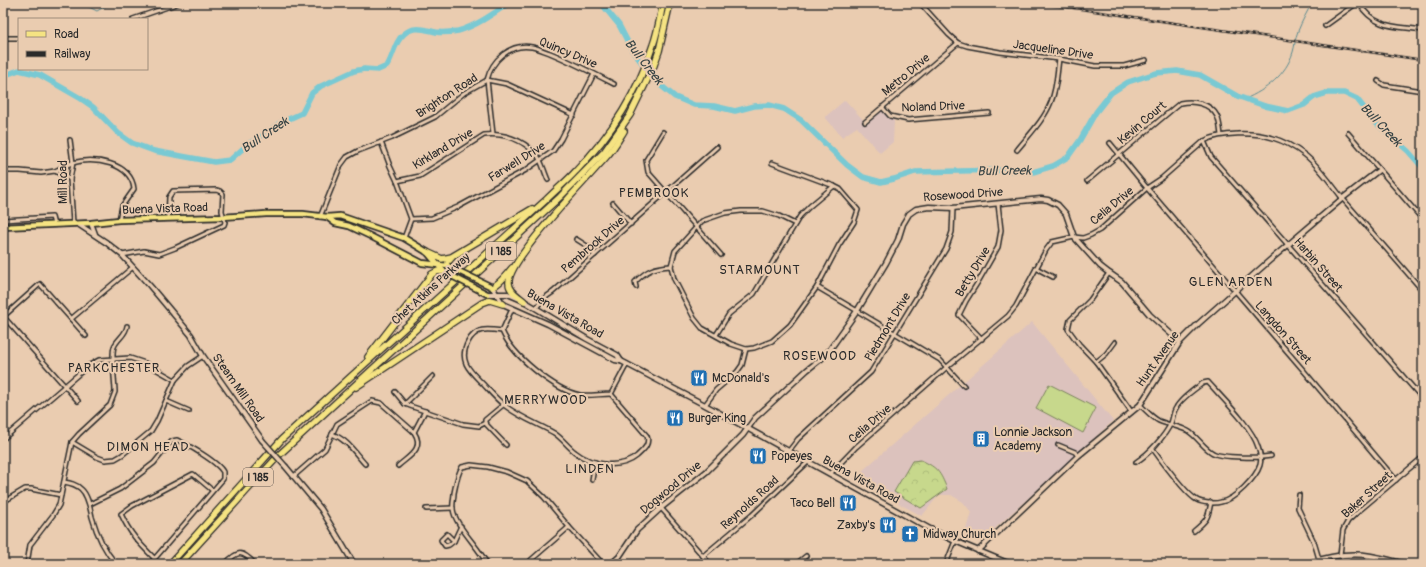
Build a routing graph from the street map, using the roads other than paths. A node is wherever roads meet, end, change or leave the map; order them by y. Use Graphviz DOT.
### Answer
graph roads {
  1 [pos="179,3"];
  2 [pos="663,3"];
  3 [pos="670,3"];
  4 [pos="920,3"];
  5 [pos="1250,3"];
  6 [pos="1265,3"];
  7 [pos="1358,3"];
  8 [pos="136,18"];
  9 [pos="1325,26"];
  10 [pos="1423,30"];
  11 [pos="3,38"];
  12 [pos="18,38"];
  13 [pos="958,42"];
  14 [pos="1059,59"];
  15 [pos="1146,60"];
  16 [pos="594,74"];
  17 [pos="488,80"];
  18 [pos="1378,82"];
  19 [pos="614,84"];
  20 [pos="1423,91"];
  21 [pos="642,94"];
  22 [pos="882,107"];
  23 [pos="990,114"];
  24 [pos="574,115"];
  25 [pos="866,122"];
  26 [pos="663,132"];
  27 [pos="1348,133"];
  28 [pos="493,134"];
  29 [pos="1221,135"];
  30 [pos="70,140"];
  31 [pos="1204,141"];
  32 [pos="382,142"];
  33 [pos="1110,143"];
  34 [pos="717,147"];
  35 [pos="1017,150"];
  36 [pos="1118,154"];
  37 [pos="540,161"];
  38 [pos="73,163"];
  39 [pos="772,163"];
  40 [pos="1379,170"];
  41 [pos="3,171"];
  42 [pos="55,171"];
  43 [pos="70,179"];
  44 [pos="548,180"];
  45 [pos="1087,181"];
  46 [pos="397,182"];
  47 [pos="834,186"];
  48 [pos="1147,188"];
  49 [pos="665,193"];
  50 [pos="1343,198"];
  51 [pos="546,200"];
  52 [pos="613,203"];
  53 [pos="998,204"];
  54 [pos="953,208"];
  55 [pos="320,216"];
  56 [pos="223,217"];
  57 [pos="327,217"];
  58 [pos="168,218"];
  59 [pos="410,219"];
  60 [pos="3,220"];
  61 [pos="119,220"];
  62 [pos="1423,220"];
  63 [pos="91,223"];
  64 [pos="75,224"];
  65 [pos="631,224"];
  66 [pos="795,224"];
  67 [pos="54,225"];
  68 [pos="3,227"];
  69 [pos="697,228"];
  70 [pos="95,235"];
  71 [pos="1074,237"];
  72 [pos="404,238"];
  73 [pos="576,239"];
  74 [pos="1290,247"];
  75 [pos="427,252"];
  76 [pos="122,255"];
  77 [pos="595,255"];
  78 [pos="721,255"];
  79 [pos="453,256"];
  80 [pos="437,264"];
  81 [pos="448,266"];
  82 [pos="671,266"];
  83 [pos="513,267"];
  84 [pos="133,268"];
  85 [pos="1036,268"];
  86 [pos="444,272"];
  87 [pos="1109,273"];
  88 [pos="1053,277"];
  89 [pos="492,287"];
  90 [pos="636,287"];
  91 [pos="817,287"];
  92 [pos="1235,291"];
  93 [pos="1423,291"];
  94 [pos="495,293"];
  95 [pos="487,294"];
  96 [pos="524,301"];
  97 [pos="503,304"];
  98 [pos="536,308"];
  99 [pos="512,309"];
  100 [pos="857,311"];
  101 [pos="3,316"];
  102 [pos="71,319"];
  103 [pos="127,326"];
  104 [pos="502,331"];
  105 [pos="895,333"];
  106 [pos="716,335"];
  107 [pos="86,336"];
  108 [pos="982,339"];
  109 [pos="1115,342"];
  110 [pos="1180,342"];
  111 [pos="746,349"];
  112 [pos="203,356"];
  113 [pos="114,359"];
  114 [pos="621,361"];
  115 [pos="1096,362"];
  116 [pos="627,364"];
  117 [pos="947,367"];
  118 [pos="433,376"];
  119 [pos="175,380"];
  120 [pos="64,386"];
  121 [pos="964,386"];
  122 [pos="1423,389"];
  123 [pos="395,392"];
  124 [pos="1418,393"];
  125 [pos="332,394"];
  126 [pos="611,394"];
  127 [pos="342,396"];
  128 [pos="1423,399"];
  129 [pos="78,401"];
  130 [pos="166,401"];
  131 [pos="405,404"];
  132 [pos="1140,404"];
  133 [pos="503,405"];
  134 [pos="705,405"];
  135 [pos="189,411"];
  136 [pos="425,411"];
  137 [pos="1131,411"];
  138 [pos="485,423"];
  139 [pos="1170,425"];
  140 [pos="746,429"];
  141 [pos="414,432"];
  142 [pos="332,434"];
  143 [pos="3,439"];
  144 [pos="72,442"];
  145 [pos="506,444"];
  146 [pos="1058,445"];
  147 [pos="1153,449"];
  148 [pos="788,452"];
  149 [pos="1078,456"];
  150 [pos="1271,456"];
  151 [pos="1423,457"];
  152 [pos="1261,458"];
  153 [pos="595,462"];
  154 [pos="808,462"];
  155 [pos="1136,462"];
  156 [pos="365,464"];
  157 [pos="398,466"];
  158 [pos="830,474"];
  159 [pos="294,476"];
  160 [pos="592,480"];
  161 [pos="1396,480"];
  162 [pos="64,482"];
  163 [pos="212,490"];
  164 [pos="61,495"];
  165 [pos="1299,495"];
  166 [pos="3,502"];
  167 [pos="1211,502"];
  168 [pos="90,504"];
  169 [pos="453,508"];
  170 [pos="661,508"];
  171 [pos="426,509"];
  172 [pos="461,526"];
  173 [pos="569,527"];
  174 [pos="1194,531"];
  175 [pos="454,541"];
  176 [pos="955,541"];
  177 [pos="978,551"];
  178 [pos="703,556"];
  179 [pos="806,556"];
  180 [pos="1340,556"];
  181 [pos="154,558"];
  182 [pos="1319,559"];
  183 [pos="531,560"];
  184 [pos="27,564"];
  185 [pos="116,564"];
  186 [pos="150,564"];
  187 [pos="170,564"];
  188 [pos="180,564"];
  189 [pos="225,564"];
  190 [pos="255,564"];
  191 [pos="354,564"];
  192 [pos="487,564"];
  193 [pos="603,564"];
  194 [pos="611,564"];
  195 [pos="710,564"];
  196 [pos="796,564"];
  197 [pos="946,564"];
  198 [pos="1010,564"];
  199 [pos="1306,564"];
  200 [pos="1405,564"];
  1 -- 8 [label="street"];
  2 -- 51 [label="highway, Chet Atkins Parkway / I 185"];
  3 -- 21 [label="highway"];
  4 -- 13 [label="street"];
  5 -- 6 [label="street"];
  7 -- 9 [label="street"];
  7 -- 10 [label="street"];
  11 -- 12 [label="street"];
  13 -- 14 [label="street, Jacqueline Drive"];
  13 -- 22 [label="street, Metro Drive"];
  14 -- 15 [label="street, Jacqueline Drive"];
  14 -- 35 [label="street"];
  16 -- 17 [label="street, Quincy Drive"];
  16 -- 19 [label="street, Quincy Drive"];
  16 -- 24 [label="street, Farwell Drive"];
  17 -- 24 [label="street, Brighton Road"];
  17 -- 28 [label="street, Quincy Drive"];
  17 -- 32 [label="street, Brighton Road"];
  18 -- 20 [label="street"];
  21 -- 83 [label="highway"];
  21 -- 127 [label="highway, Chet Atkins Parkway / I 185"];
  22 -- 23 [label="street, Noland Drive"];
  22 -- 25 [label="street, Metro Drive"];
  24 -- 37 [label="street, Farwell Drive"];
  26 -- 49 [label="street"];
  27 -- 40 [label="street"];
  28 -- 37 [label="street"];
  28 -- 46 [label="street, Kirkland Drive"];
  29 -- 31 [label="street, Celia Drive"];
  29 -- 36 [label="street, Kevin Court"];
  29 -- 50 [label="street, Celia Drive"];
  30 -- 38 [label="street, Mill Road"];
  31 -- 48 [label="street, Celia Drive"];
  31 -- 74 [label="street, Harbin Street"];
  32 -- 46 [label="street"];
  32 -- 55 [label="street, Brighton Road"];
  33 -- 36 [label="street, Langdon Street"];
  34 -- 49 [label="street, Pembrook Drive"];
  36 -- 45 [label="street, Kevin Court"];
  36 -- 48 [label="street, Langdon Street"];
  37 -- 44 [label="street"];
  37 -- 59 [label="street, Farwell Drive"];
  38 -- 42 [label="street"];
  38 -- 43 [label="street, Mill Road"];
  38 -- 61 [label="street"];
  39 -- 47 [label="street"];
  40 -- 50 [label="street, Hunt Avenue"];
  40 -- 62 [label="street"];
  41 -- 42 [label="street"];
  42 -- 43 [label="street"];
  43 -- 64 [label="street, Mill Road"];
  46 -- 59 [label="street"];
  47 -- 66 [label="street"];
  47 -- 91 [label="street"];
  48 -- 71 [label="street, Celia Drive"];
  48 -- 92 [label="street, Langdon Street"];
  49 -- 65 [label="street, Pembrook Drive"];
  49 -- 69 [label="street"];
  50 -- 74 [label="street, Hunt Avenue"];
  50 -- 93 [label="street, Celia Drive"];
  51 -- 79 [label="highway"];
  51 -- 125 [label="highway, Chet Atkins Parkway / I 185"];
  52 -- 65 [label="street"];
  53 -- 54 [label="street, Rosewood Drive"];
  53 -- 71 [label="street, Rosewood Drive"];
  53 -- 108 [label="street, Betty Drive"];
  54 -- 100 [label="street, Rosewood Drive"];
  54 -- 105 [label="street, Piedmont Drive"];
  55 -- 56 [label="main road, Buena Vista Road"];
  55 -- 57 [label="main road, Buena Vista Road"];
  56 -- 58 [label="main road, Buena Vista Road"];
  56 -- 58 [label="street"];
  56 -- 76 [label="street"];
  57 -- 72 [label="main road, Buena Vista Road"];
  57 -- 80 [label="main road, Buena Vista Road"];
  58 -- 61 [label="main road, Buena Vista Road"];
  59 -- 72 [label="street"];
  60 -- 67 [label="street"];
  61 -- 63 [label="main road, Buena Vista Road"];
  63 -- 64 [label="main road, Buena Vista Road"];
  63 -- 70 [label="street"];
  64 -- 67 [label="main road, Buena Vista Road"];
  64 -- 70 [label="street, Steam Mill Road"];
  65 -- 77 [label="street, Pembrook Drive"];
  66 -- 69 [label="street"];
  66 -- 106 [label="street"];
  67 -- 68 [label="main road, Buena Vista Road"];
  69 -- 78 [label="street"];
  69 -- 82 [label="street"];
  70 -- 76 [label="street, Steam Mill Road"];
  71 -- 85 [label="street, Celia Drive"];
  71 -- 87 [label="street, Rosewood Drive"];
  72 -- 75 [label="main road, Buena Vista Road"];
  73 -- 77 [label="street"];
  74 -- 92 [label="street, Hunt Avenue"];
  74 -- 124 [label="street, Harbin Street"];
  75 -- 79 [label="highway"];
  75 -- 80 [label="main road, Buena Vista Road"];
  76 -- 84 [label="street, Steam Mill Road"];
  77 -- 98 [label="street, Pembrook Drive"];
  79 -- 81 [label="highway"];
  80 -- 81 [label="main road, Buena Vista Road"];
  80 -- 86 [label="main road, Buena Vista Road"];
  81 -- 89 [label="main road, Buena Vista Road, bridge"];
  82 -- 90 [label="street"];
  82 -- 106 [label="street"];
  83 -- 89 [label="highway"];
  83 -- 96 [label="highway"];
  84 -- 102 [label="street"];
  84 -- 112 [label="street, Steam Mill Road"];
  85 -- 88 [label="street"];
  85 -- 108 [label="street, Celia Drive"];
  86 -- 95 [label="main road, Buena Vista Road, bridge"];
  86 -- 125 [label="highway"];
  87 -- 110 [label="street, Rosewood Drive"];
  87 -- 115 [label="street"];
  89 -- 94 [label="street, Buena Vista Road"];
  91 -- 100 [label="street"];
  91 -- 111 [label="street"];
  92 -- 110 [label="street, Hunt Avenue"];
  92 -- 161 [label="street, Langdon Street"];
  94 -- 95 [label="street, Buena Vista Road"];
  94 -- 96 [label="street, Buena Vista Road"];
  94 -- 97 [label="street, Buena Vista Road"];
  96 -- 98 [label="street, Buena Vista Road"];
  97 -- 99 [label="street, Buena Vista Road"];
  97 -- 127 [label="highway"];
  98 -- 114 [label="street, Buena Vista Road"];
  99 -- 104 [label="street"];
  99 -- 114 [label="street, Buena Vista Road"];
  100 -- 105 [label="street"];
  100 -- 140 [label="street, Rosewood Drive"];
  101 -- 102 [label="street"];
  101 -- 120 [label="street"];
  102 -- 107 [label="street"];
  103 -- 113 [label="street"];
  104 -- 126 [label="street"];
  104 -- 133 [label="street"];
  105 -- 117 [label="street"];
  105 -- 148 [label="street, Piedmont Drive"];
  106 -- 111 [label="street"];
  108 -- 117 [label="street, Celia Drive"];
  109 -- 115 [label="street"];
  110 -- 132 [label="street, Hunt Avenue"];
  111 -- 134 [label="street"];
  112 -- 119 [label="street"];
  112 -- 159 [label="street, Steam Mill Road, bridge"];
  113 -- 119 [label="street"];
  113 -- 120 [label="street"];
  113 -- 144 [label="street"];
  114 -- 116 [label="street, Buena Vista Road"];
  115 -- 137 [label="street"];
  116 -- 126 [label="street"];
  116 -- 134 [label="street, Buena Vista Road"];
  117 -- 121 [label="street"];
  117 -- 158 [label="street, Celia Drive"];
  118 -- 131 [label="street"];
  119 -- 130 [label="street"];
  120 -- 129 [label="street"];
  120 -- 143 [label="street"];
  122 -- 124 [label="street"];
  123 -- 131 [label="street"];
  124 -- 128 [label="street, Harbin Street"];
  125 -- 187 [label="highway, Chet Atkins Parkway / I 185"];
  126 -- 153 [label="street"];
  127 -- 188 [label="highway, Chet Atkins Parkway / I 185"];
  130 -- 135 [label="street"];
  130 -- 144 [label="street"];
  131 -- 136 [label="street"];
  132 -- 137 [label="street, Hunt Avenue"];
  132 -- 139 [label="street"];
  133 -- 138 [label="street"];
  133 -- 153 [label="street"];
  134 -- 140 [label="street, Buena Vista Road"];
  136 -- 138 [label="street"];
  136 -- 141 [label="street"];
  137 -- 149 [label="street, Hunt Avenue"];
  138 -- 145 [label="street"];
  139 -- 147 [label="street"];
  139 -- 152 [label="street"];
  139 -- 152 [label="street"];
  140 -- 148 [label="street, Buena Vista Road"];
  140 -- 170 [label="street, Dogwood Drive"];
  141 -- 142 [label="street"];
  141 -- 157 [label="street"];
  142 -- 156 [label="street"];
  142 -- 159 [label="street"];
  144 -- 162 [label="street"];
  146 -- 149 [label="street"];
  147 -- 155 [label="street"];
  147 -- 167 [label="street"];
  148 -- 154 [label="street, Buena Vista Road"];
  149 -- 177 [label="street, Hunt Avenue"];
  150 -- 152 [label="street"];
  151 -- 161 [label="street, Baker Street"];
  152 -- 167 [label="street"];
  153 -- 160 [label="street"];
  154 -- 158 [label="street, Buena Vista Road"];
  154 -- 178 [label="street, Reynolds Road"];
  158 -- 176 [label="street, Buena Vista Road"];
  159 -- 191 [label="street, Steam Mill Road"];
  161 -- 180 [label="street, Baker Street"];
  162 -- 164 [label="street"];
  162 -- 168 [label="street"];
  163 -- 168 [label="street"];
  163 -- 181 [label="street"];
  163 -- 181 [label="street"];
  164 -- 166 [label="street"];
  164 -- 184 [label="street"];
  165 -- 182 [label="street"];
  167 -- 174 [label="street"];
  168 -- 185 [label="street"];
  169 -- 171 [label="street"];
  169 -- 172 [label="street"];
  169 -- 173 [label="street"];
  170 -- 178 [label="street"];
  170 -- 194 [label="street, Dogwood Drive"];
  172 -- 175 [label="street"];
  172 -- 192 [label="street"];
  173 -- 183 [label="street"];
  173 -- 193 [label="street"];
  176 -- 177 [label="street, Buena Vista Road"];
  176 -- 197 [label="street"];
  177 -- 198 [label="street, Buena Vista Road"];
  178 -- 195 [label="street"];
  179 -- 196 [label="street"];
  180 -- 182 [label="street"];
  180 -- 200 [label="street"];
  181 -- 186 [label="street"];
  182 -- 199 [label="street"];
  189 -- 190 [label="street"];
}
